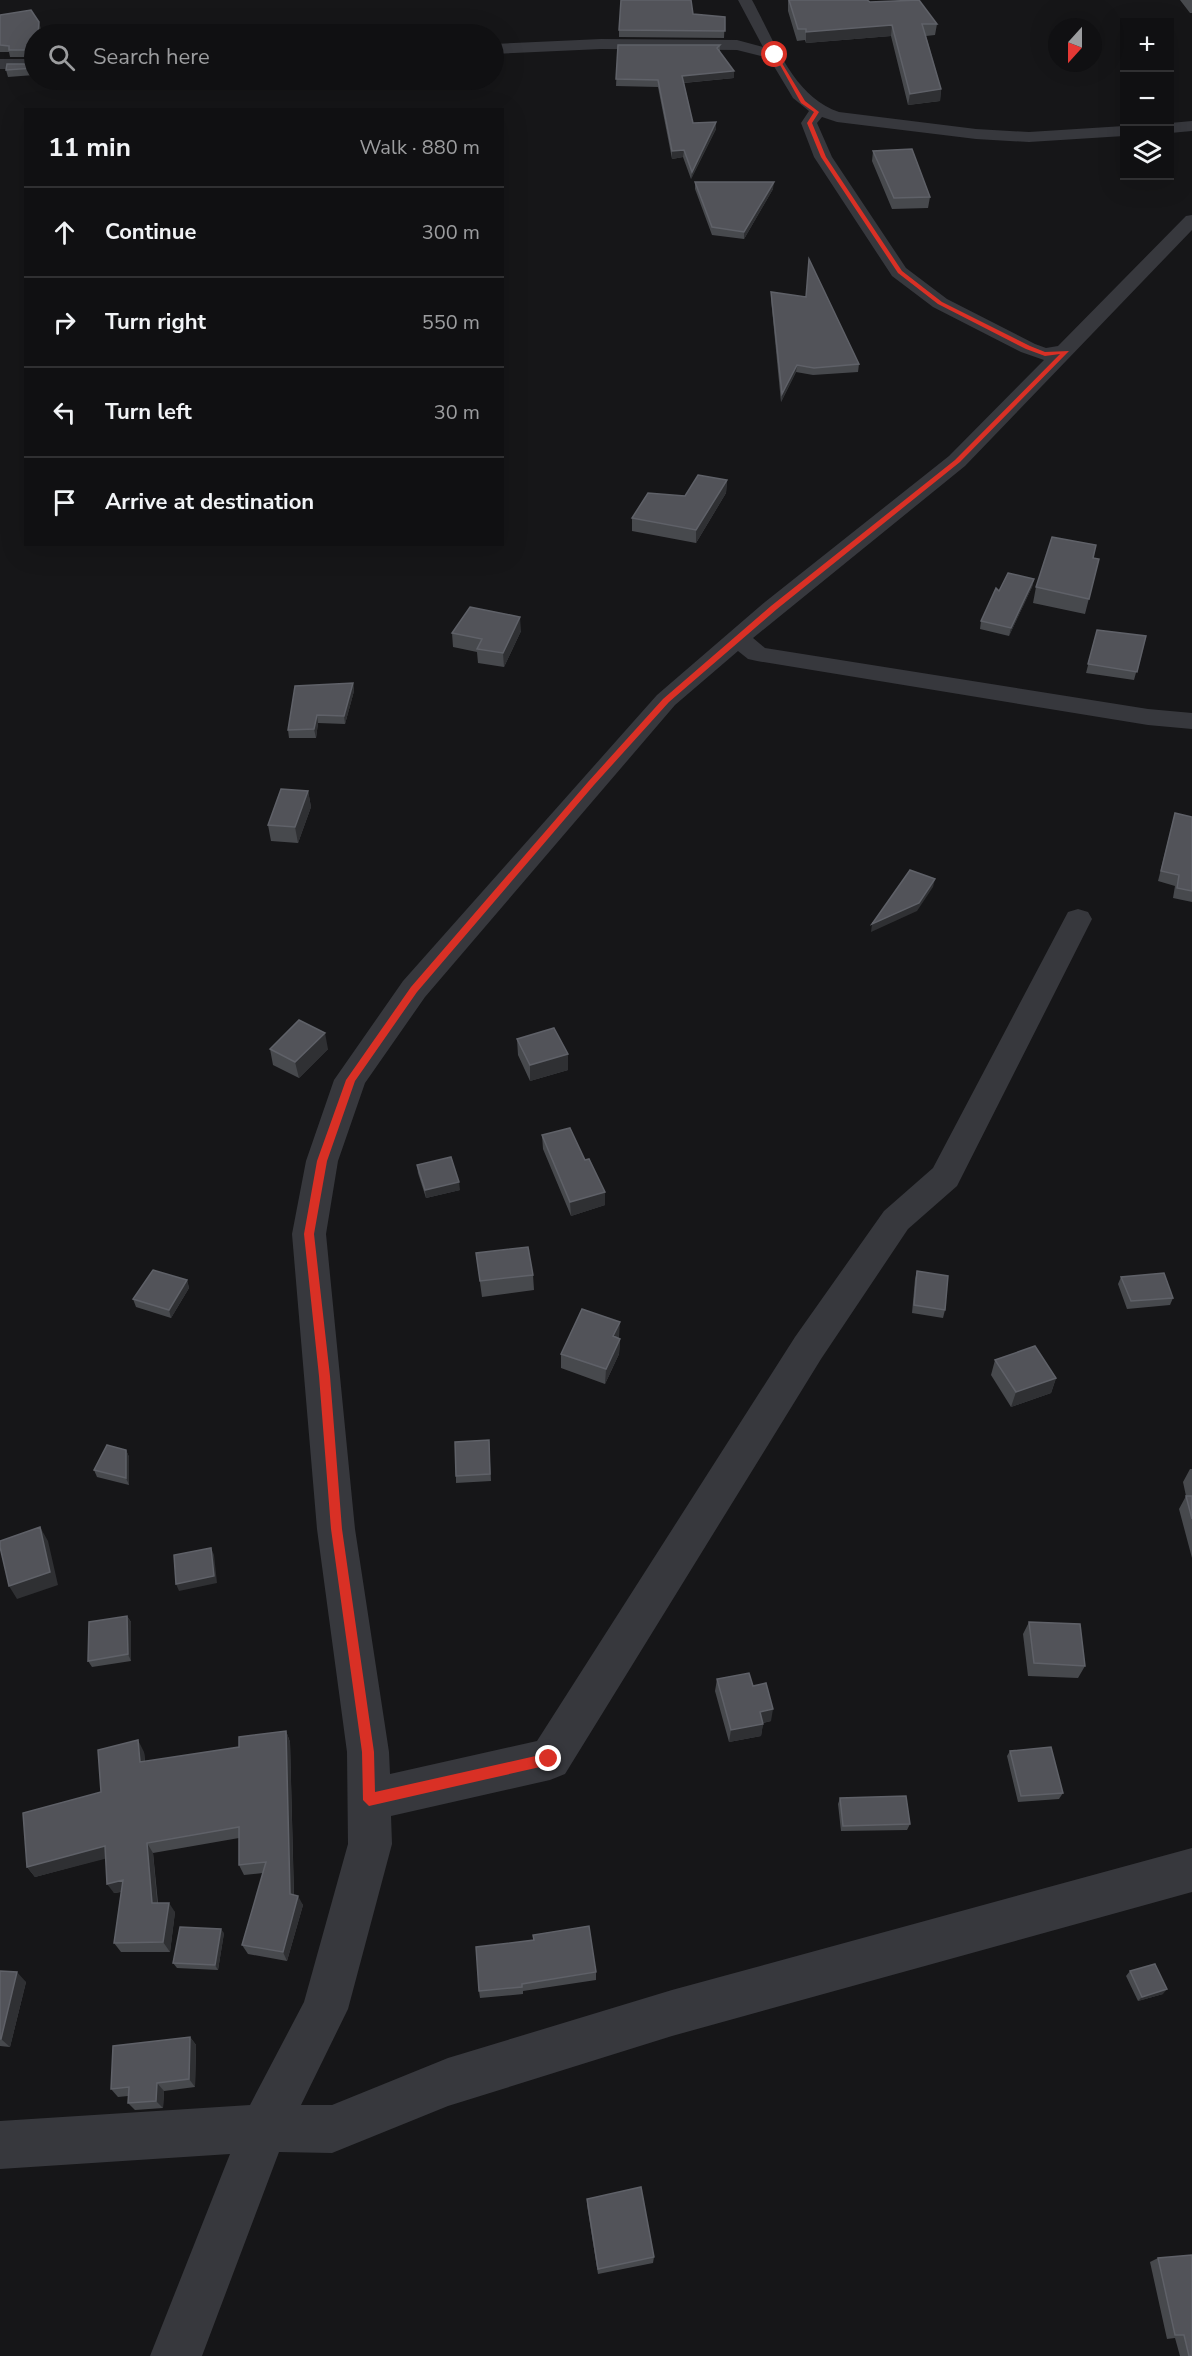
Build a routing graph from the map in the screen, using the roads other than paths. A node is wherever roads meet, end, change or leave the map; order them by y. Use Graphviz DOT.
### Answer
graph roads {
  1 [pos="745,0"];
  2 [pos="504,49"];
  3 [pos="775,55"];
  4 [pos="0,64"];
  5 [pos="24,64"];
  6 [pos="817,112"];
  7 [pos="1192,126"];
  8 [pos="1174,128"];
  9 [pos="1120,131"];
  10 [pos="1192,220"];
  11 [pos="1066,351"];
  12 [pos="739,639"];
  13 [pos="1192,721"];
  14 [pos="1078,919"];
  15 [pos="369,1800"];
  16 [pos="1192,1870"];
  17 [pos="264,2128"];
  18 [pos="0,2145"];
  19 [pos="176,2356"];
  1 -- 3 [label="street"];
  2 -- 3 [label="street"];
  3 -- 6 [label="street"];
  4 -- 5 [label="street"];
  6 -- 9 [label="street"];
  6 -- 11 [label="street"];
  7 -- 8 [label="street"];
  10 -- 11 [label="street"];
  11 -- 12 [label="street"];
  12 -- 13 [label="street"];
  12 -- 15 [label="street"];
  14 -- 15 [label="street"];
  15 -- 17 [label="street"];
  16 -- 17 [label="street"];
  17 -- 18 [label="street"];
  17 -- 19 [label="street"];
}
